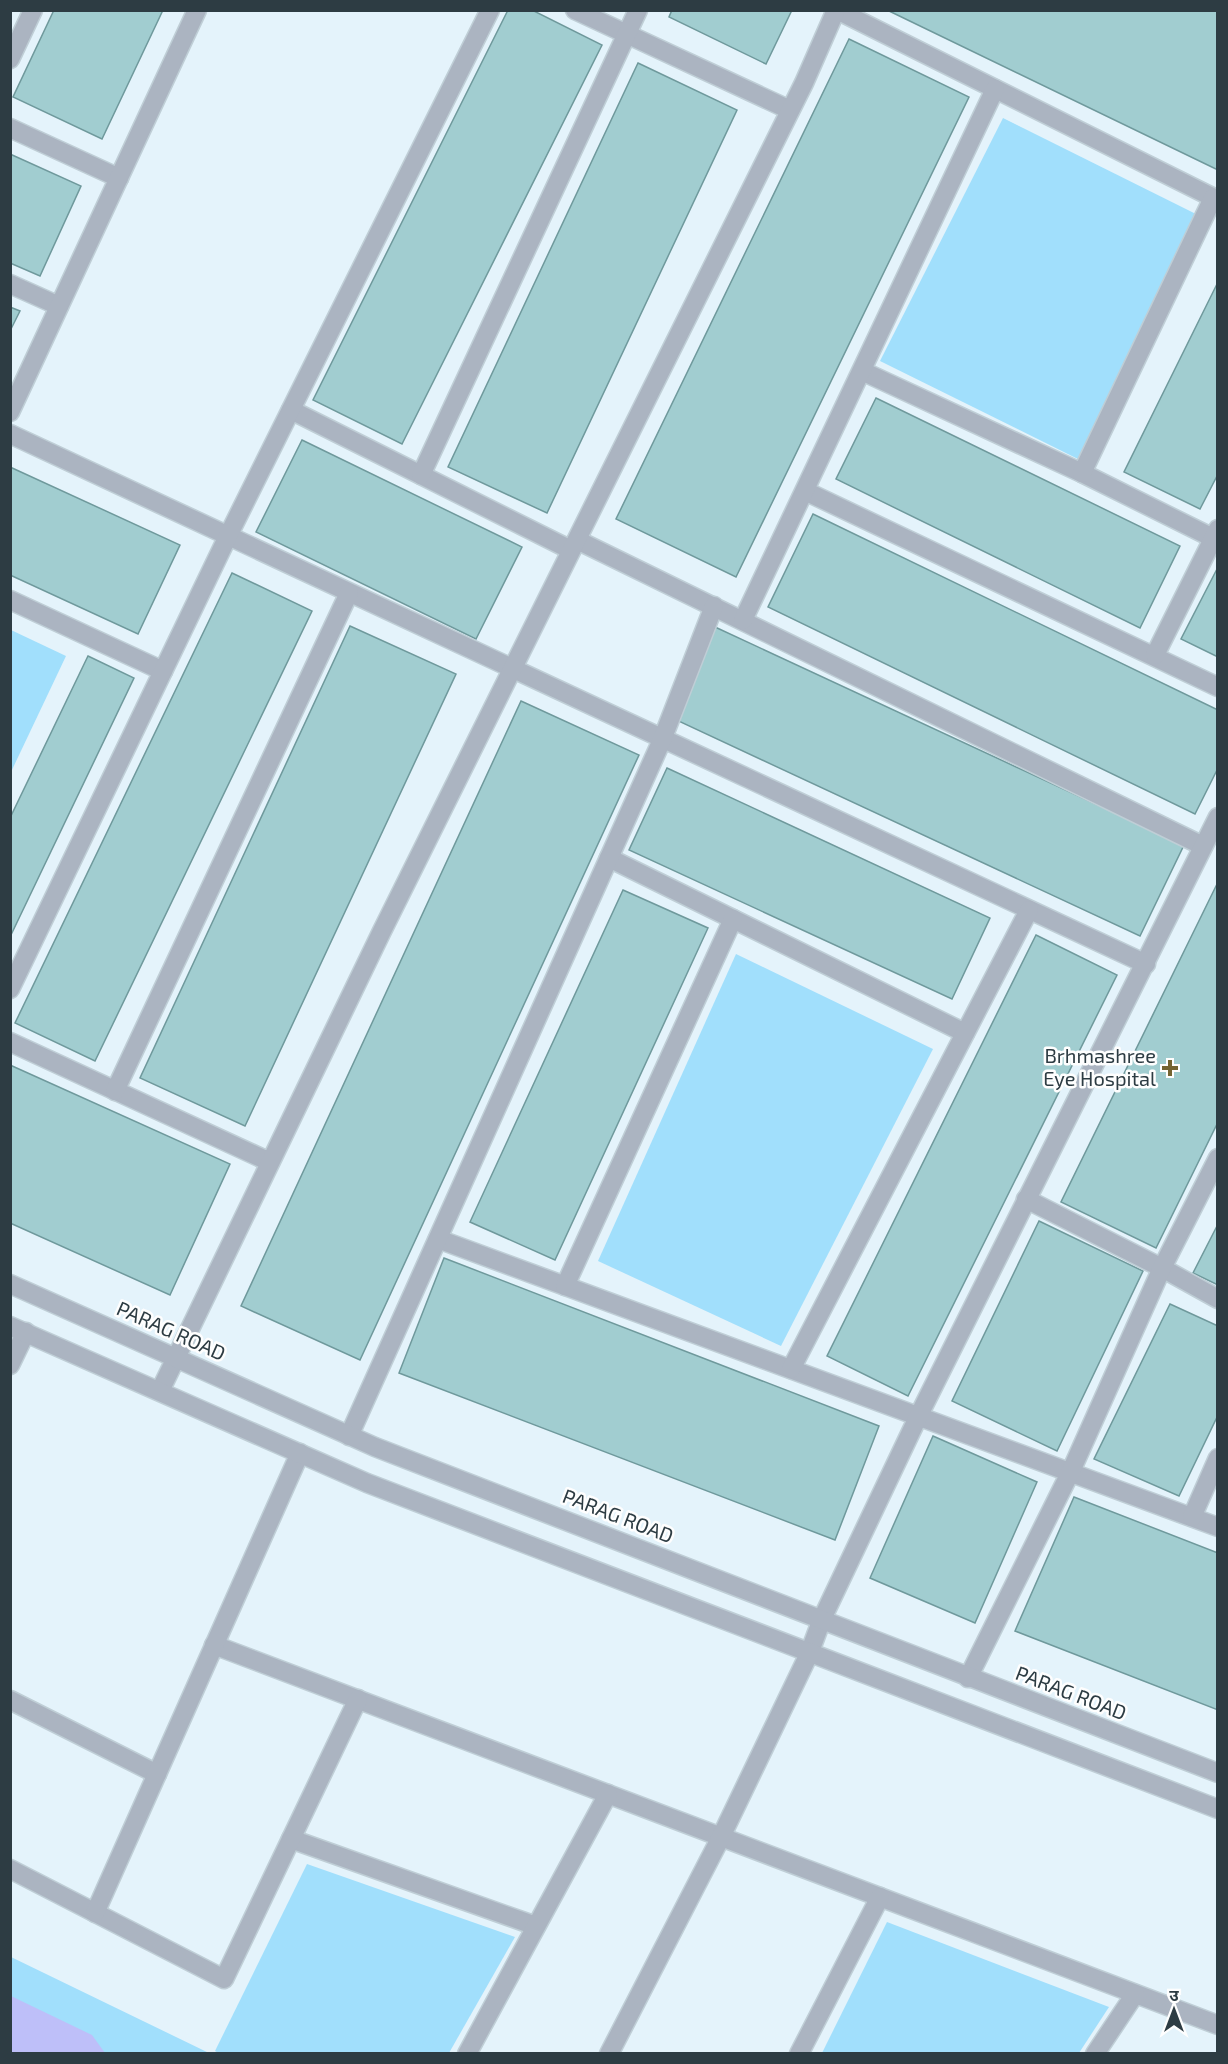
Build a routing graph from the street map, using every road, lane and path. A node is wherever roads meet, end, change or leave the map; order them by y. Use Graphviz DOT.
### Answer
graph roads {
  1 [pos="33,10"];
  2 [pos="197,10"];
  3 [pos="490,10"];
  4 [pos="575,10"];
  5 [pos="638,10"];
  6 [pos="837,10"];
  7 [pos="626,34"];
  8 [pos="10,60"];
  9 [pos="995,89"];
  10 [pos="790,110"];
  11 [pos="10,128"];
  12 [pos="119,178"];
  13 [pos="1215,199"];
  14 [pos="10,284"];
  15 [pos="59,306"];
  16 [pos="862,371"];
  17 [pos="291,410"];
  18 [pos="10,412"];
  19 [pos="10,434"];
  20 [pos="1082,473"];
  21 [pos="421,475"];
  22 [pos="805,491"];
  23 [pos="1215,534"];
  24 [pos="228,536"];
  25 [pos="574,545"];
  26 [pos="349,593"];
  27 [pos="10,600"];
  28 [pos="714,606"];
  29 [pos="743,620"];
  30 [pos="1155,655"];
  31 [pos="512,670"];
  32 [pos="163,671"];
  33 [pos="1218,687"];
  34 [pos="662,740"];
  35 [pos="1216,825"];
  36 [pos="1203,846"];
  37 [pos="609,858"];
  38 [pos="1029,910"];
  39 [pos="733,919"];
  40 [pos="1146,964"];
  41 [pos="10,989"];
  42 [pos="965,1033"];
  43 [pos="10,1042"];
  44 [pos="115,1090"];
  45 [pos="1218,1158"];
  46 [pos="270,1162"];
  47 [pos="1026,1199"];
  48 [pos="438,1239"];
  49 [pos="1162,1268"];
  50 [pos="10,1284"];
  51 [pos="565,1286"];
  52 [pos="1218,1299"];
  53 [pos="18,1329"];
  54 [pos="176,1358"];
  55 [pos="10,1365"];
  56 [pos="791,1369"];
  57 [pos="160,1391"];
  58 [pos="919,1415"];
  59 [pos="349,1436"];
  60 [pos="300,1453"];
  61 [pos="1218,1458"];
  62 [pos="1071,1471"];
  63 [pos="1192,1517"];
  64 [pos="1218,1527"];
  65 [pos="822,1618"];
  66 [pos="214,1646"];
  67 [pos="809,1654"];
  68 [pos="968,1678"];
  69 [pos="358,1699"];
  70 [pos="10,1700"];
  71 [pos="1218,1773"];
  72 [pos="157,1774"];
  73 [pos="608,1794"];
  74 [pos="1218,1809"];
  75 [pos="291,1839"];
  76 [pos="720,1839"];
  77 [pos="10,1869"];
  78 [pos="880,1898"];
  79 [pos="95,1913"];
  80 [pos="536,1926"];
  81 [pos="1135,1994"];
  82 [pos="1218,2025"];
  83 [pos="467,2054"];
  84 [pos="609,2054"];
  85 [pos="799,2054"];
  86 [pos="1095,2054"];
  1 -- 8 [label="street"];
  2 -- 12 [label="street"];
  3 -- 17 [label="street"];
  4 -- 7 [label="street"];
  5 -- 7 [label="street"];
  6 -- 9 [label="street"];
  6 -- 10 [label="street"];
  7 -- 10 [label="street"];
  7 -- 21 [label="street"];
  9 -- 13 [label="street"];
  9 -- 16 [label="street"];
  10 -- 25 [label="street"];
  11 -- 12 [label="street"];
  12 -- 15 [label="street"];
  13 -- 20 [label="street"];
  14 -- 15 [label="street"];
  15 -- 18 [label="street"];
  16 -- 20 [label="street"];
  16 -- 22 [label="street"];
  17 -- 21 [label="street"];
  17 -- 24 [label="street"];
  19 -- 24 [label="street"];
  20 -- 23 [label="street"];
  21 -- 25 [label="street"];
  22 -- 29 [label="street"];
  22 -- 30 [label="street"];
  23 -- 30 [label="street"];
  24 -- 26 [label="street"];
  24 -- 32 [label="street"];
  25 -- 28 [label="street"];
  25 -- 31 [label="street"];
  26 -- 31 [label="street"];
  26 -- 44 [label="street"];
  27 -- 32 [label="street"];
  28 -- 29 [label="street"];
  28 -- 34 [label="street"];
  29 -- 36 [label="street"];
  30 -- 33 [label="street"];
  31 -- 34 [label="street"];
  31 -- 46 [label="street"];
  32 -- 41 [label="street"];
  34 -- 37 [label="street"];
  34 -- 38 [label="street"];
  35 -- 36 [label="street"];
  36 -- 40 [label="street"];
  37 -- 39 [label="street"];
  37 -- 48 [label="street"];
  38 -- 40 [label="street"];
  38 -- 42 [label="street"];
  39 -- 42 [label="street"];
  39 -- 51 [label="street"];
  40 -- 47 [label="street"];
  42 -- 56 [label="street"];
  43 -- 44 [label="street"];
  44 -- 46 [label="street"];
  45 -- 49 [label="street"];
  46 -- 54 [label="street"];
  47 -- 49 [label="street"];
  47 -- 58 [label="street"];
  48 -- 51 [label="street"];
  48 -- 59 [label="street"];
  49 -- 52 [label="street"];
  49 -- 62 [label="street"];
  50 -- 54 [label="street, PARAG ROAD"];
  51 -- 56 [label="street"];
  53 -- 55 [label="street"];
  53 -- 57 [label="street"];
  54 -- 57 [label="street"];
  54 -- 59 [label="street, PARAG ROAD"];
  56 -- 58 [label="street"];
  57 -- 60 [label="street"];
  58 -- 62 [label="street"];
  58 -- 65 [label="street"];
  59 -- 65 [label="street, PARAG ROAD"];
  60 -- 66 [label="street"];
  60 -- 67 [label="street"];
  61 -- 63 [label="street"];
  62 -- 63 [label="street"];
  62 -- 68 [label="street"];
  63 -- 64 [label="street"];
  65 -- 67 [label="street"];
  65 -- 68 [label="street, PARAG ROAD"];
  66 -- 69 [label="street"];
  66 -- 72 [label="street"];
  67 -- 74 [label="street"];
  67 -- 76 [label="street"];
  68 -- 71 [label="street, PARAG ROAD"];
  69 -- 73 [label="street"];
  69 -- 75 [label="street"];
  70 -- 72 [label="street"];
  72 -- 79 [label="street"];
  73 -- 76 [label="street"];
  73 -- 80 [label="street"];
  75 -- 79 [label="street"];
  75 -- 80 [label="street"];
  76 -- 78 [label="street"];
  76 -- 84 [label="street"];
  77 -- 79 [label="street"];
  78 -- 81 [label="street"];
  78 -- 85 [label="street"];
  80 -- 83 [label="street"];
  81 -- 82 [label="street"];
  81 -- 86 [label="street"];
}
